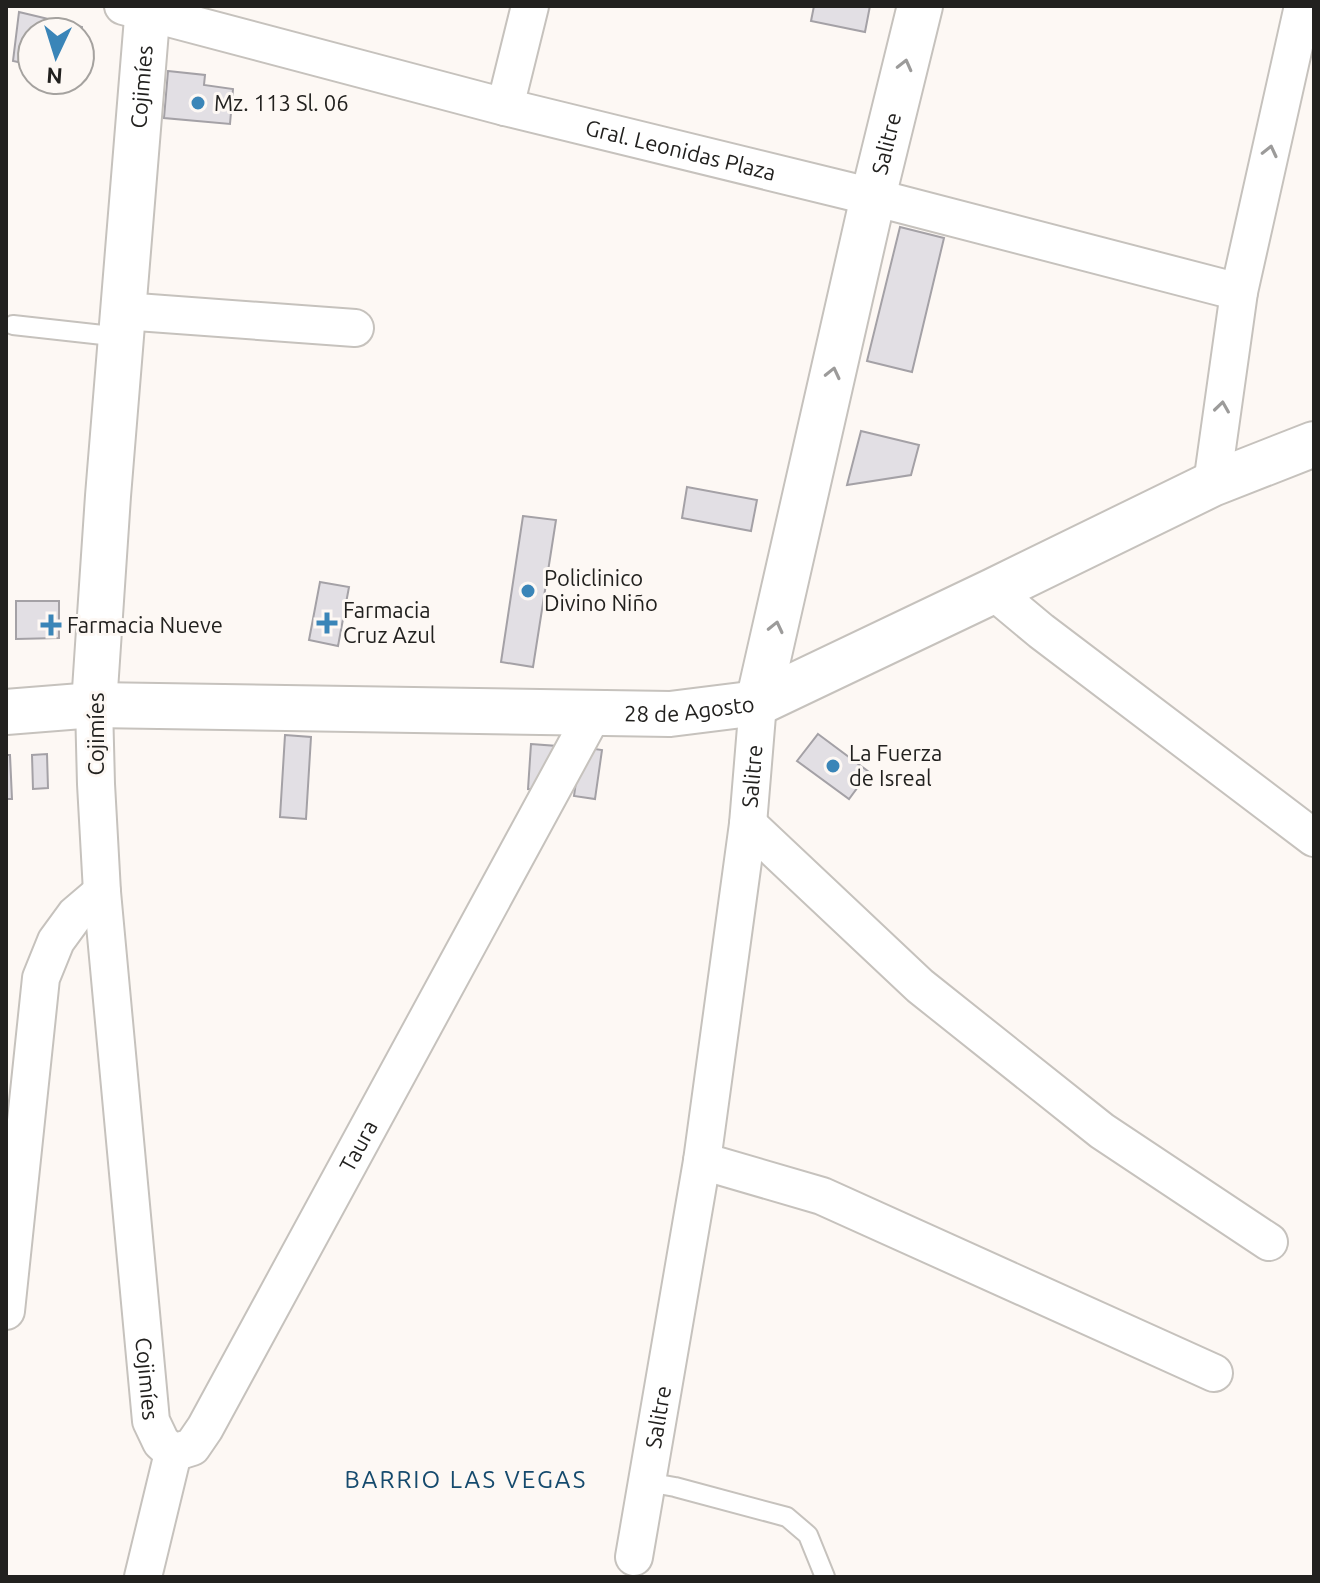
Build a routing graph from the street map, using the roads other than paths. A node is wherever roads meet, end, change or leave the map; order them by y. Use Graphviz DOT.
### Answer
graph roads {
  1 [pos="530,6"];
  2 [pos="920,6"];
  3 [pos="1303,6"];
  4 [pos="139,8"];
  5 [pos="505,107"];
  6 [pos="873,197"];
  7 [pos="1239,292"];
  8 [pos="122,324"];
  9 [pos="13,325"];
  10 [pos="355,328"];
  11 [pos="1314,444"];
  12 [pos="1212,484"];
  13 [pos="993,591"];
  14 [pos="758,703"];
  15 [pos="94,705"];
  16 [pos="6,712"];
  17 [pos="593,714"];
  18 [pos="748,824"];
  19 [pos="1314,838"];
  20 [pos="102,892"];
  21 [pos="702,1161"];
  22 [pos="1269,1242"];
  23 [pos="6,1311"];
  24 [pos="1214,1373"];
  25 [pos="173,1453"];
  26 [pos="647,1482"];
  27 [pos="634,1557"];
  28 [pos="143,1577"];
  29 [pos="825,1577"];
  1 -- 5 [label="street"];
  6 -- 2 [label="street, Salitre, one-way"];
  7 -- 3 [label="street, one-way"];
  4 -- 5 [label="street, Gral. Leonidas Plaza"];
  4 -- 8 [label="street, Cojimíes"];
  5 -- 6 [label="street, Gral. Leonidas Plaza"];
  6 -- 7 [label="street, Gral. Leonidas Plaza"];
  14 -- 6 [label="street, Salitre, one-way"];
  12 -- 7 [label="street, one-way"];
  8 -- 9 [label="lane"];
  8 -- 10 [label="street"];
  8 -- 15 [label="street, Cojimíes"];
  11 -- 12 [label="street, 28 de Agosto"];
  12 -- 13 [label="street, 28 de Agosto"];
  13 -- 14 [label="street, 28 de Agosto"];
  13 -- 19 [label="street"];
  14 -- 17 [label="street, 28 de Agosto"];
  14 -- 18 [label="street, Salitre"];
  15 -- 16 [label="street, 28 de Agosto"];
  15 -- 17 [label="street, 28 de Agosto"];
  15 -- 20 [label="street, Cojimíes"];
  17 -- 25 [label="street, Taura"];
  18 -- 21 [label="street, Salitre"];
  18 -- 22 [label="street"];
  20 -- 23 [label="street"];
  20 -- 25 [label="street, Cojimíes"];
  21 -- 24 [label="street"];
  21 -- 26 [label="street, Salitre"];
  25 -- 28 [label="street"];
  26 -- 27 [label="street, Salitre"];
  26 -- 29 [label="lane"];
}
